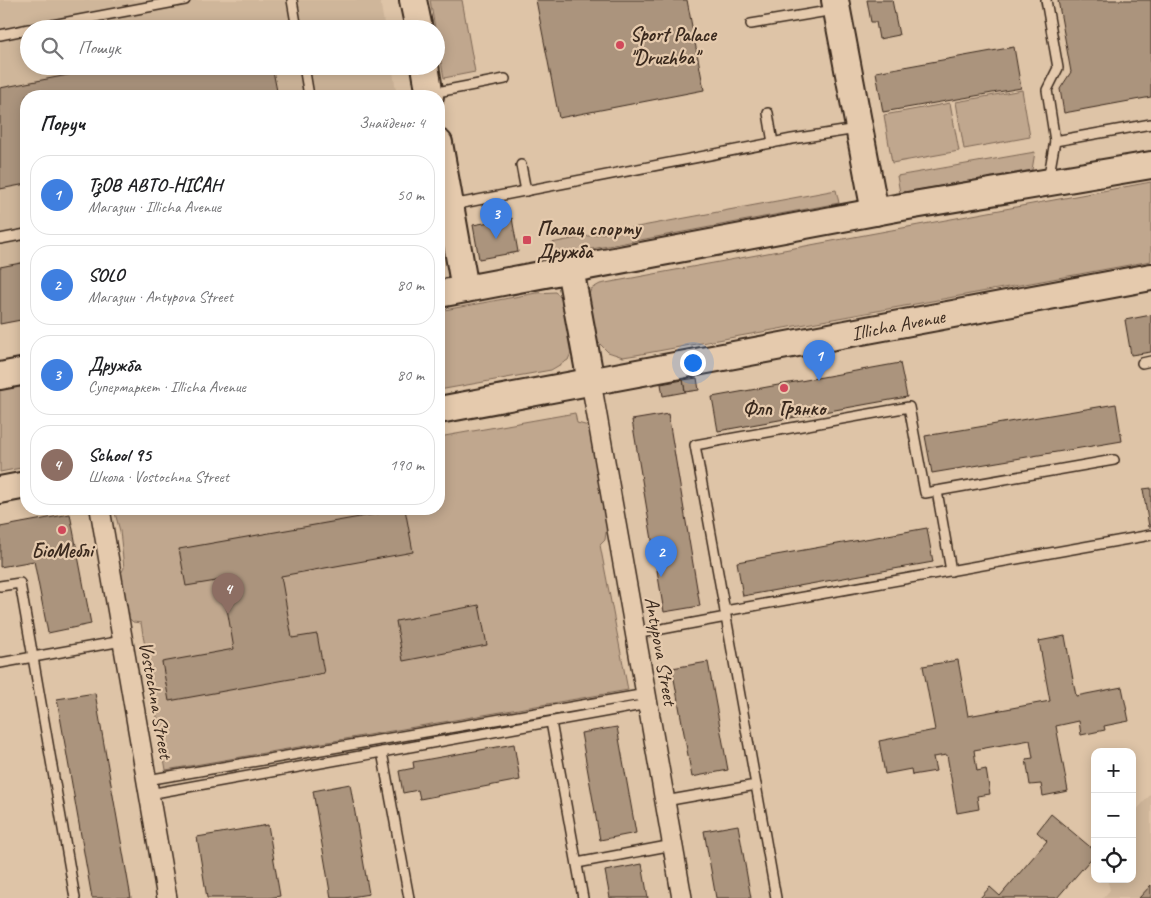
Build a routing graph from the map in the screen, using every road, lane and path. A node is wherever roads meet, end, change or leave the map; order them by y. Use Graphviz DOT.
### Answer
graph roads {
  1 [pos="185,0"];
  2 [pos="292,0"];
  3 [pos="414,0"];
  4 [pos="1046,0"];
  5 [pos="836,5"];
  6 [pos="78,20"];
  7 [pos="295,20"];
  8 [pos="417,20"];
  9 [pos="751,24"];
  10 [pos="20,31"];
  11 [pos="0,34"];
  12 [pos="306,75"];
  13 [pos="427,75"];
  14 [pos="505,79"];
  15 [pos="308,90"];
  16 [pos="429,90"];
  17 [pos="445,92"];
  18 [pos="768,113"];
  19 [pos="1151,124"];
  20 [pos="859,128"];
  21 [pos="1055,141"];
  22 [pos="774,143"];
  23 [pos="521,165"];
  24 [pos="1151,165"];
  25 [pos="445,177"];
  26 [pos="1047,182"];
  27 [pos="526,191"];
  28 [pos="450,205"];
  29 [pos="875,212"];
  30 [pos="20,235"];
  31 [pos="0,239"];
  32 [pos="570,269"];
  33 [pos="1151,277"];
  34 [pos="465,289"];
  35 [pos="445,293"];
  36 [pos="20,372"];
  37 [pos="0,376"];
  38 [pos="591,382"];
  39 [pos="445,409"];
  40 [pos="1114,460"];
  41 [pos="20,486"];
  42 [pos="0,490"];
  43 [pos="937,491"];
  44 [pos="101,515"];
  45 [pos="1151,535"];
  46 [pos="951,571"];
  47 [pos="0,586"];
  48 [pos="726,614"];
  49 [pos="635,634"];
  50 [pos="122,641"];
  51 [pos="33,657"];
  52 [pos="0,663"];
  53 [pos="647,699"];
  54 [pos="551,722"];
  55 [pos="382,752"];
  56 [pos="756,785"];
  57 [pos="148,787"];
  58 [pos="665,802"];
  59 [pos="673,845"];
  60 [pos="577,863"];
  61 [pos="75,898"];
  62 [pos="167,898"];
  63 [pos="408,898"];
  64 [pos="583,898"];
  65 [pos="682,898"];
  66 [pos="776,898"];
  1 -- 6 [label="lane"];
  2 -- 7 [label="lane"];
  3 -- 8 [label="main road"];
  4 -- 21 [label="lane"];
  5 -- 9 [label="lane"];
  5 -- 20 [label="main road"];
  10 -- 11 [label="lane"];
  12 -- 15 [label="lane"];
  13 -- 16 [label="main road"];
  14 -- 17 [label="lane"];
  18 -- 22 [label="lane"];
  19 -- 21 [label="lane"];
  20 -- 22 [label="lane"];
  20 -- 29 [label="main road"];
  21 -- 26 [label="lane"];
  22 -- 27 [label="lane"];
  23 -- 27 [label="lane"];
  24 -- 26 [label="main road"];
  25 -- 28 [label="main road"];
  26 -- 29 [label="main road"];
  27 -- 28 [label="lane"];
  28 -- 34 [label="main road"];
  29 -- 32 [label="main road"];
  30 -- 31 [label="lane"];
  32 -- 34 [label="main road"];
  32 -- 38 [label="main road"];
  33 -- 38 [label="main road, Illicha Avenue"];
  34 -- 35 [label="main road"];
  36 -- 37 [label="main road"];
  38 -- 39 [label="main road, Illicha Avenue"];
  38 -- 49 [label="street, Antypova Street"];
  40 -- 43 [label="lane"];
  41 -- 42 [label="main road"];
  43 -- 46 [label="lane"];
  43 -- 48 [label="lane"];
  44 -- 50 [label="street, Vostochna Street"];
  45 -- 46 [label="lane"];
  46 -- 48 [label="lane"];
  47 -- 51 [label="lane"];
  48 -- 49 [label="lane"];
  48 -- 56 [label="lane"];
  49 -- 53 [label="street, Antypova Street"];
  50 -- 51 [label="lane"];
  50 -- 57 [label="street, Vostochna Street"];
  51 -- 52 [label="lane"];
  51 -- 61 [label="lane"];
  53 -- 54 [label="lane"];
  53 -- 57 [label="lane"];
  53 -- 58 [label="street, Antypova Street"];
  54 -- 55 [label="lane"];
  54 -- 60 [label="lane"];
  55 -- 57 [label="lane"];
  55 -- 63 [label="lane"];
  56 -- 58 [label="lane"];
  56 -- 66 [label="lane"];
  57 -- 62 [label="street, Vostochna Street"];
  58 -- 59 [label="street, Antypova Street"];
  59 -- 60 [label="lane"];
  59 -- 65 [label="street, Antypova Street"];
  60 -- 64 [label="lane"];
}
